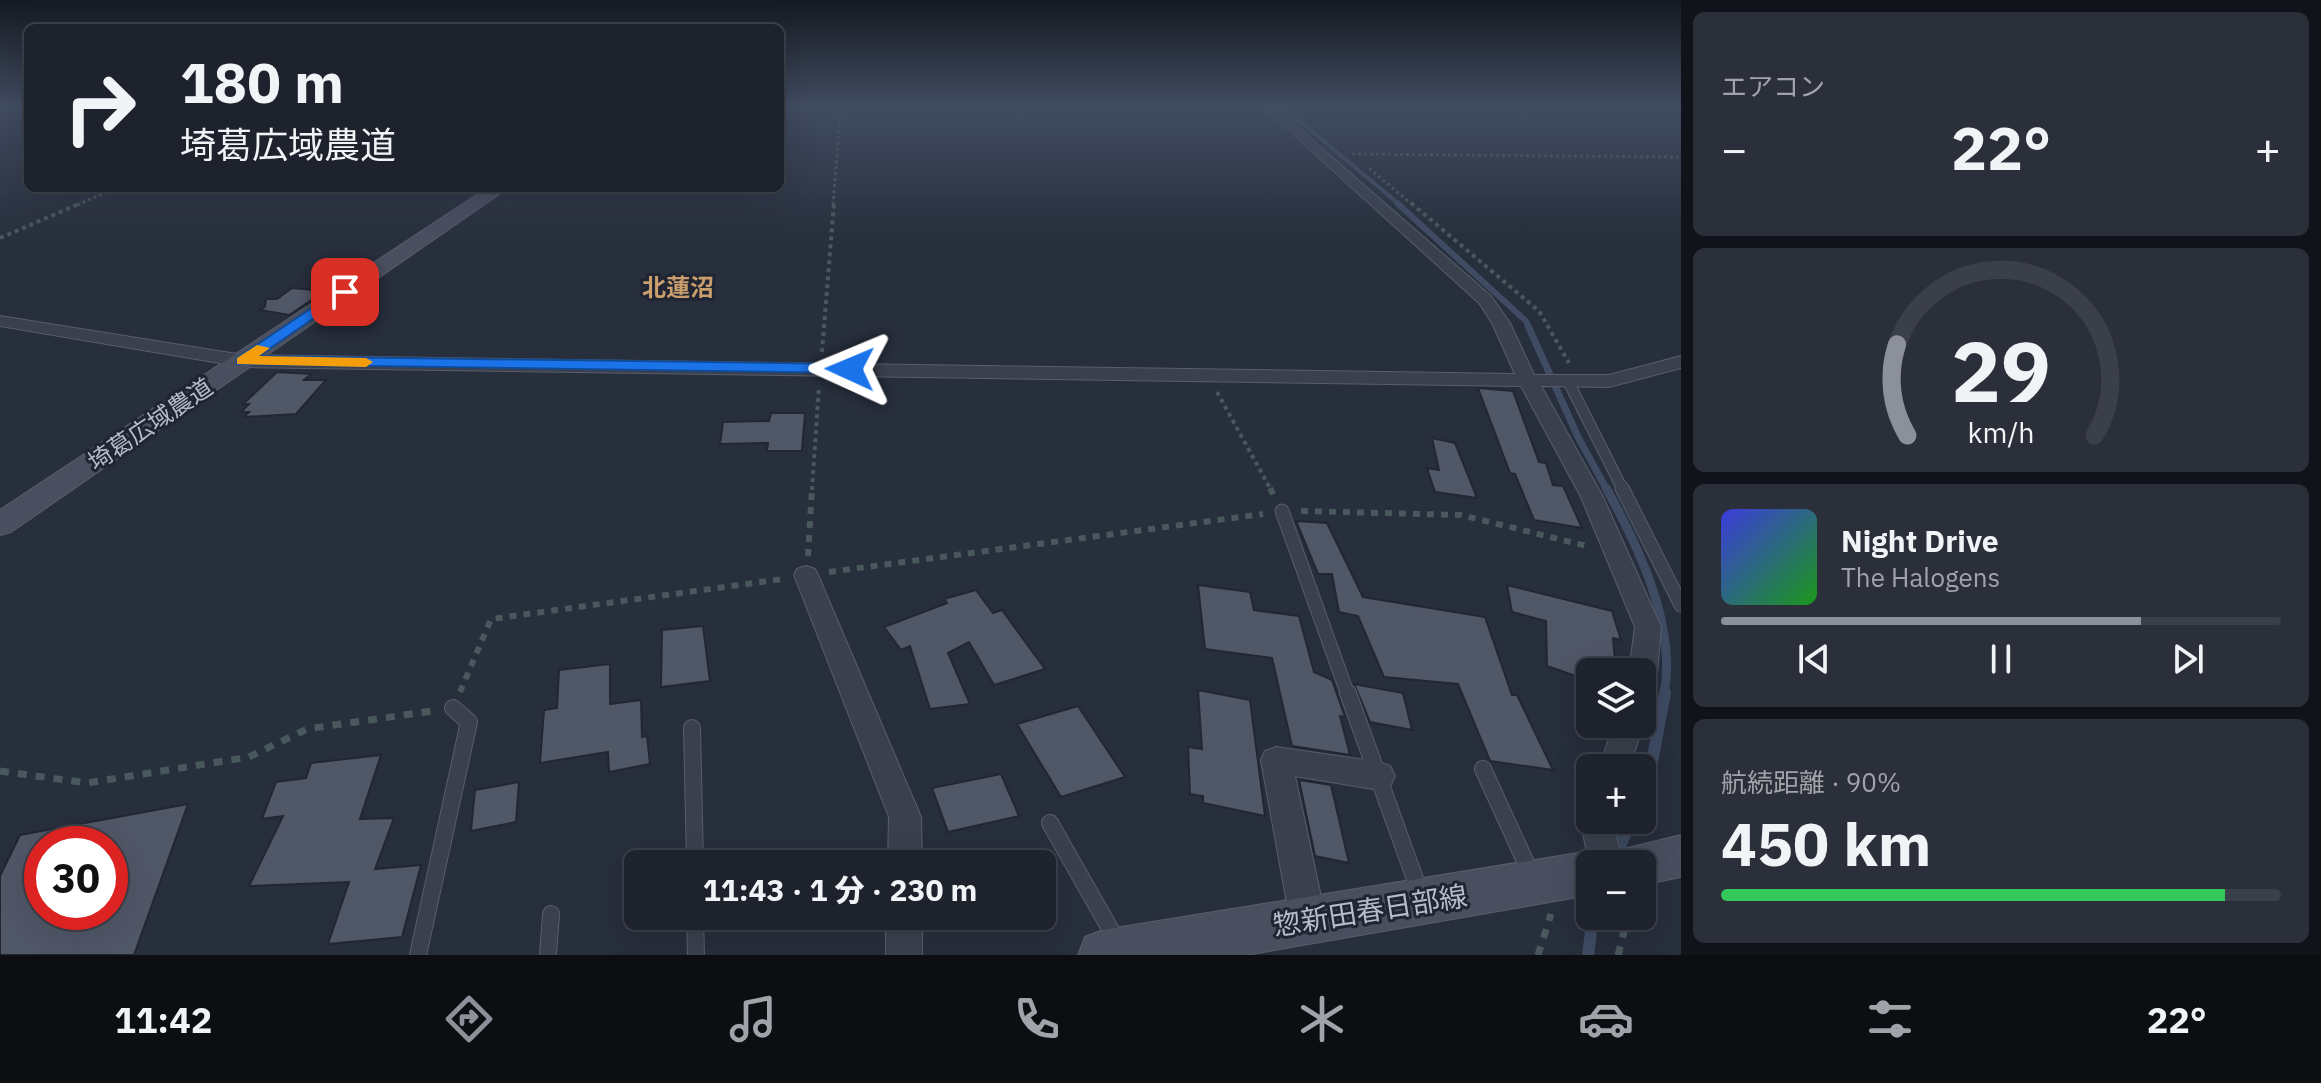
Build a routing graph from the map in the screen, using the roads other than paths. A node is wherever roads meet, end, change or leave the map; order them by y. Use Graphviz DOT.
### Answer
graph roads {
  1 [pos="1317,151"];
  2 [pos="493,192"];
  3 [pos="0,321"];
  4 [pos="243,361"];
  5 [pos="1681,362"];
  6 [pos="1526,377"];
  7 [pos="1568,381"];
  8 [pos="1282,511"];
  9 [pos="0,525"];
  10 [pos="806,575"];
  11 [pos="1681,605"];
  12 [pos="1647,658"];
  13 [pos="453,708"];
  14 [pos="692,728"];
  15 [pos="1483,769"];
  16 [pos="1379,776"];
  17 [pos="1050,823"];
  18 [pos="695,850"];
  19 [pos="905,850"];
  20 [pos="1681,856"];
  21 [pos="1656,861"];
  22 [pos="1576,876"];
  23 [pos="1535,883"];
  24 [pos="1423,900"];
  25 [pos="551,914"];
  26 [pos="1308,920"];
  27 [pos="695,930"];
  28 [pos="904,930"];
  29 [pos="1113,953"];
  30 [pos="418,955"];
  31 [pos="548,955"];
  32 [pos="696,955"];
  33 [pos="904,955"];
  1 -- 6 [label="street"];
  2 -- 4 [label="street, 埼葛広域農道"];
  3 -- 4 [label="street"];
  4 -- 6 [label="street"];
  4 -- 9 [label="street, 埼葛広域農道"];
  5 -- 7 [label="street"];
  6 -- 7 [label="street"];
  6 -- 12 [label="street"];
  7 -- 11 [label="lane"];
  8 -- 16 [label="lane"];
  10 -- 19 [label="street"];
  13 -- 30 [label="lane"];
  14 -- 18 [label="lane"];
  15 -- 23 [label="lane"];
  16 -- 24 [label="lane"];
  16 -- 26 [label="street"];
  17 -- 29 [label="lane"];
  20 -- 21 [label="street"];
  22 -- 23 [label="street, 惣新田春日部線"];
  23 -- 24 [label="street, 惣新田春日部線"];
  24 -- 26 [label="street, 惣新田春日部線"];
  25 -- 31 [label="lane"];
  26 -- 29 [label="street, 惣新田春日部線"];
  27 -- 32 [label="lane"];
  28 -- 33 [label="street"];
}
